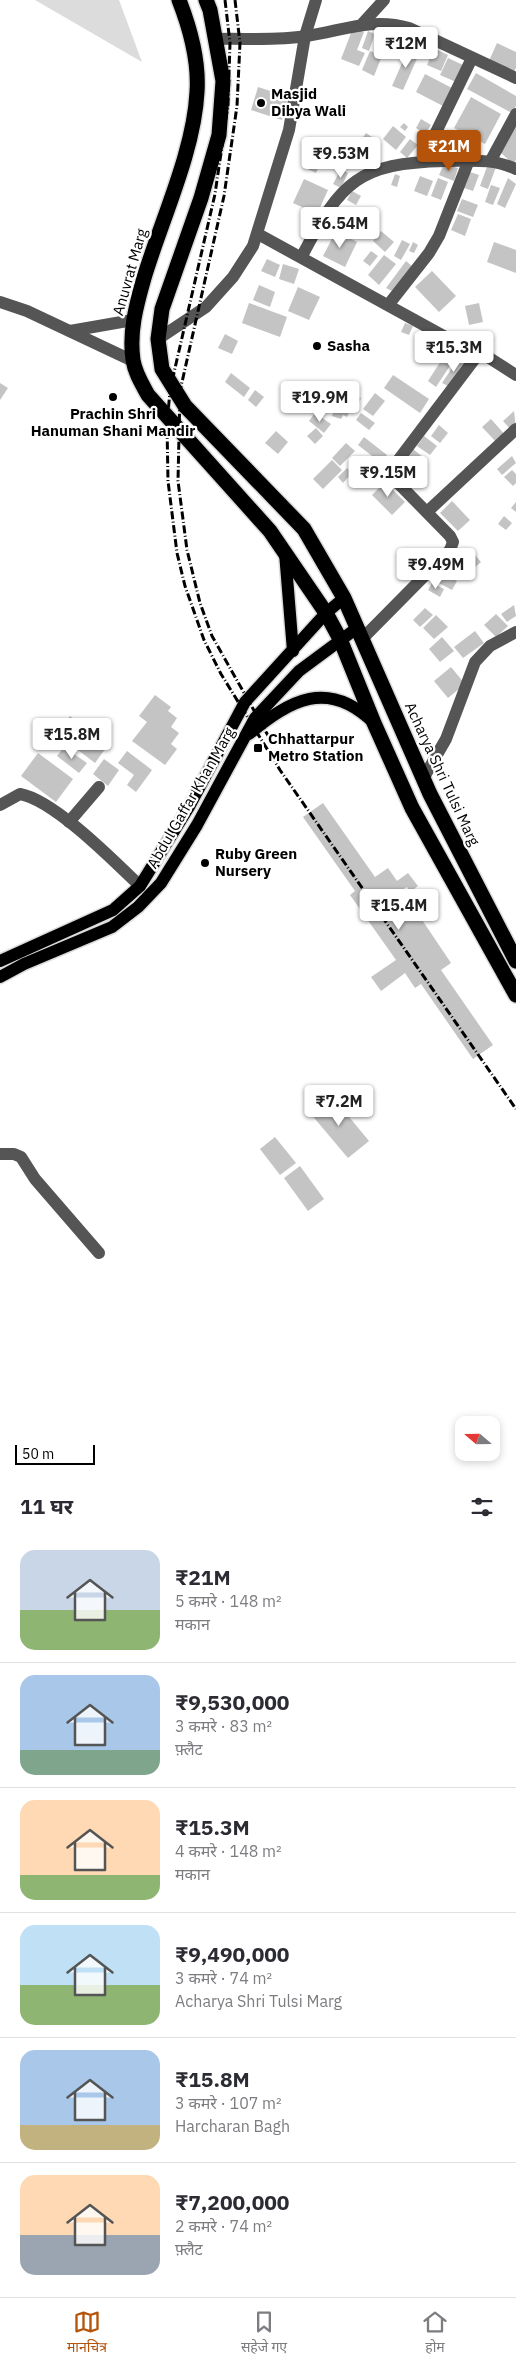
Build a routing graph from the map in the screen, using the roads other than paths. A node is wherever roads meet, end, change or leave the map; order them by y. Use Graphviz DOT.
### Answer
graph roads {
  1 [pos="179,0"];
  2 [pos="206,0"];
  3 [pos="316,0"];
  4 [pos="384,0"];
  5 [pos="363,23"];
  6 [pos="305,36"];
  7 [pos="216,39"];
  8 [pos="472,58"];
  9 [pos="516,78"];
  10 [pos="516,114"];
  11 [pos="469,160"];
  12 [pos="491,160"];
  13 [pos="422,161"];
  14 [pos="516,169"];
  15 [pos="258,234"];
  16 [pos="302,256"];
  17 [pos="0,302"];
  18 [pos="389,304"];
  19 [pos="132,320"];
  20 [pos="67,331"];
  21 [pos="158,339"];
  22 [pos="480,352"];
  23 [pos="133,361"];
  24 [pos="516,376"];
  25 [pos="516,429"];
  26 [pos="427,512"];
  27 [pos="285,551"];
  28 [pos="344,598"];
  29 [pos="326,613"];
  30 [pos="516,632"];
  31 [pos="360,634"];
  32 [pos="340,640"];
  33 [pos="293,650"];
  34 [pos="374,723"];
  35 [pos="247,736"];
  36 [pos="423,779"];
  37 [pos="99,788"];
  38 [pos="0,804"];
  39 [pos="69,822"];
  40 [pos="140,886"];
  41 [pos="516,961"];
  42 [pos="0,962"];
  43 [pos="0,977"];
  44 [pos="516,995"];
  45 [pos="0,1154"];
  46 [pos="98,1252"];
  1 -- 19 [label="highway, Anuvrat Marg"];
  2 -- 7 [label="highway"];
  3 -- 6 [label="street"];
  4 -- 5 [label="street"];
  5 -- 6 [label="street"];
  5 -- 8 [label="street"];
  6 -- 7 [label="street"];
  6 -- 15 [label="street"];
  7 -- 21 [label="highway"];
  8 -- 9 [label="street"];
  8 -- 13 [label="street"];
  10 -- 12 [label="street"];
  11 -- 12 [label="street"];
  11 -- 13 [label="street"];
  11 -- 18 [label="street"];
  12 -- 14 [label="street"];
  13 -- 16 [label="street"];
  15 -- 16 [label="street"];
  15 -- 21 [label="street"];
  16 -- 18 [label="street"];
  17 -- 20 [label="street"];
  18 -- 22 [label="street"];
  19 -- 20 [label="street"];
  19 -- 23 [label="highway, Anuvrat Marg"];
  20 -- 23 [label="street"];
  21 -- 28 [label="highway"];
  22 -- 24 [label="street"];
  22 -- 26 [label="street"];
  23 -- 27 [label="highway, Anuvrat Marg"];
  25 -- 26 [label="street"];
  26 -- 31 [label="street"];
  27 -- 29 [label="highway, Anuvrat Marg"];
  27 -- 33 [label="main road"];
  28 -- 29 [label="main road, Abdul Gaffar Khan Marg"];
  28 -- 31 [label="highway, Acharya Shri Tulsi Marg"];
  29 -- 32 [label="highway, Anuvrat Marg"];
  29 -- 33 [label="main road, Abdul Gaffar Khan Marg"];
  30 -- 36 [label="street"];
  31 -- 32 [label="main road, Abdul Gaffar Khan Marg"];
  31 -- 36 [label="highway, Acharya Shri Tulsi Marg"];
  32 -- 34 [label="highway"];
  32 -- 35 [label="main road, Abdul Gaffar Khan Marg"];
  33 -- 40 [label="main road, Abdul Gaffar Khan Marg"];
  34 -- 35 [label="main road"];
  34 -- 44 [label="highway"];
  35 -- 43 [label="main road, Abdul Gaffar Khan Marg"];
  36 -- 41 [label="highway, Acharya Shri Tulsi Marg"];
  37 -- 39 [label="street"];
  38 -- 39 [label="street"];
  39 -- 40 [label="street"];
  40 -- 42 [label="main road, Abdul Gaffar Khan Marg"];
  45 -- 46 [label="street"];
}
